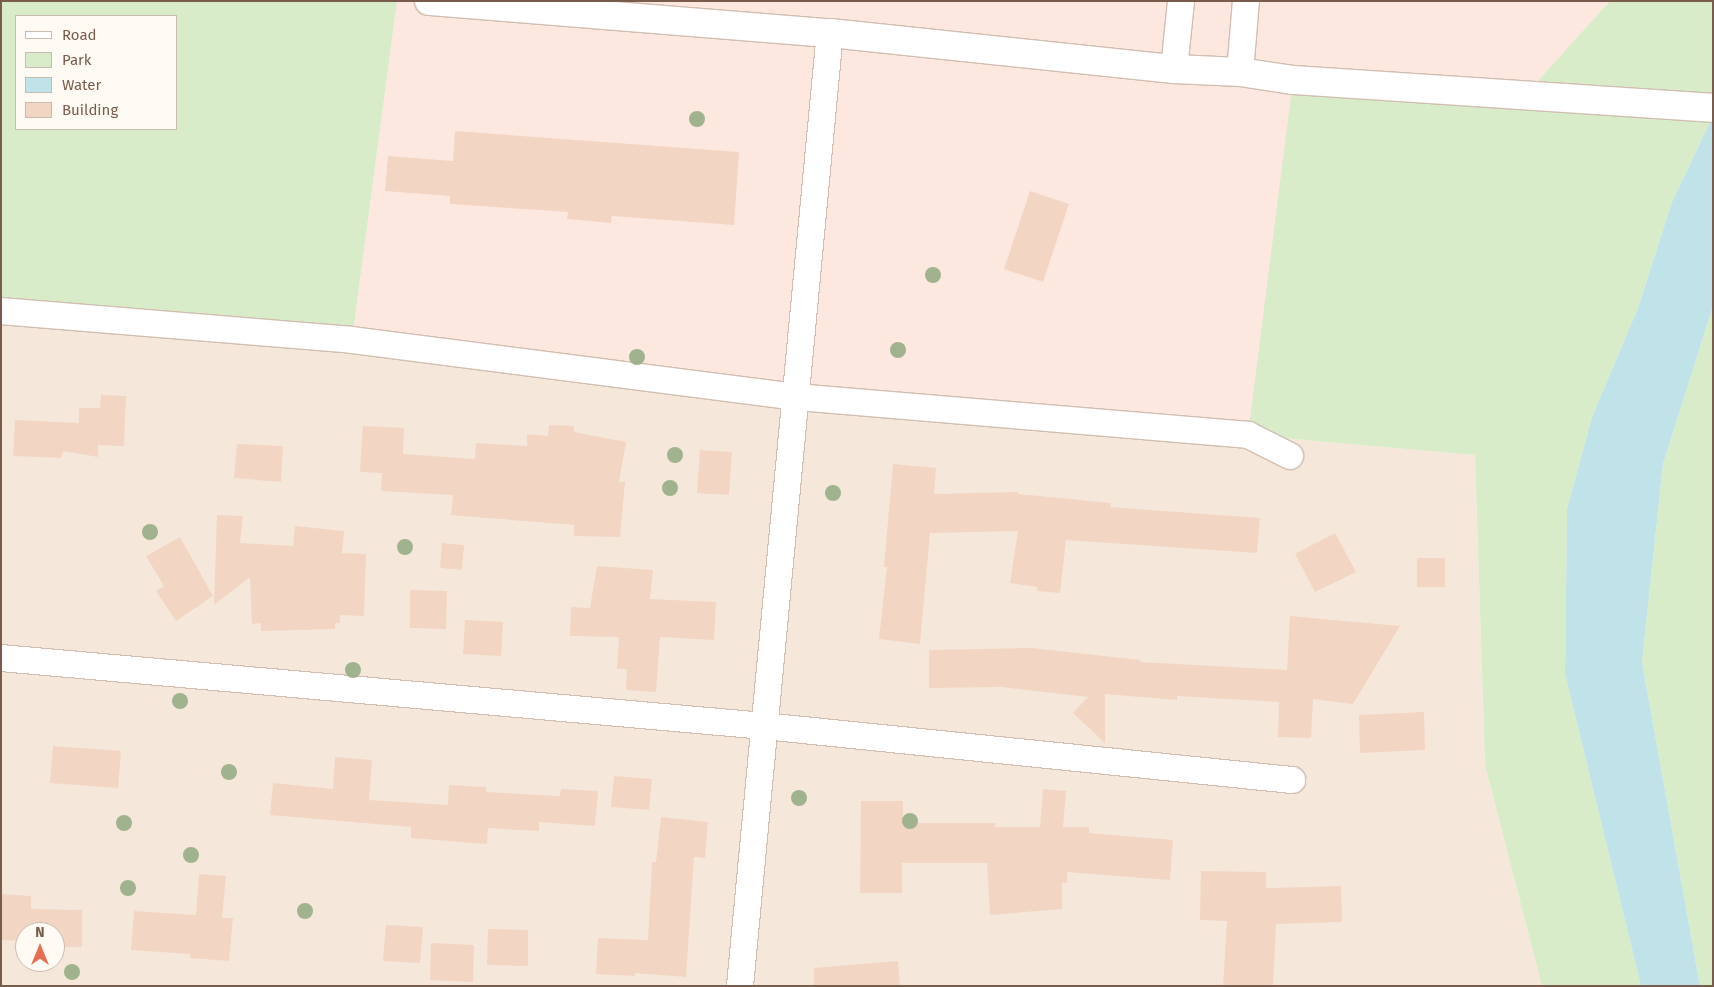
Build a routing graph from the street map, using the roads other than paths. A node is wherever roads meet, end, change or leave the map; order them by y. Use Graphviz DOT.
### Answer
graph roads {
  1 [pos="430,1"];
  2 [pos="1181,1"];
  3 [pos="1246,1"];
  4 [pos="830,33"];
  5 [pos="1174,69"];
  6 [pos="1240,72"];
  7 [pos="1701,106"];
  8 [pos="1,311"];
  9 [pos="796,397"];
  10 [pos="1290,456"];
  11 [pos="1,658"];
  12 [pos="764,726"];
  13 [pos="1292,780"];
  14 [pos="740,986"];
  1 -- 4 [label="street"];
  2 -- 5 [label="street"];
  3 -- 6 [label="street"];
  4 -- 5 [label="street"];
  4 -- 9 [label="street"];
  5 -- 6 [label="street"];
  6 -- 7 [label="street"];
  8 -- 9 [label="street"];
  9 -- 10 [label="street"];
  9 -- 12 [label="street"];
  11 -- 12 [label="street"];
  12 -- 13 [label="street"];
  12 -- 14 [label="street"];
}
